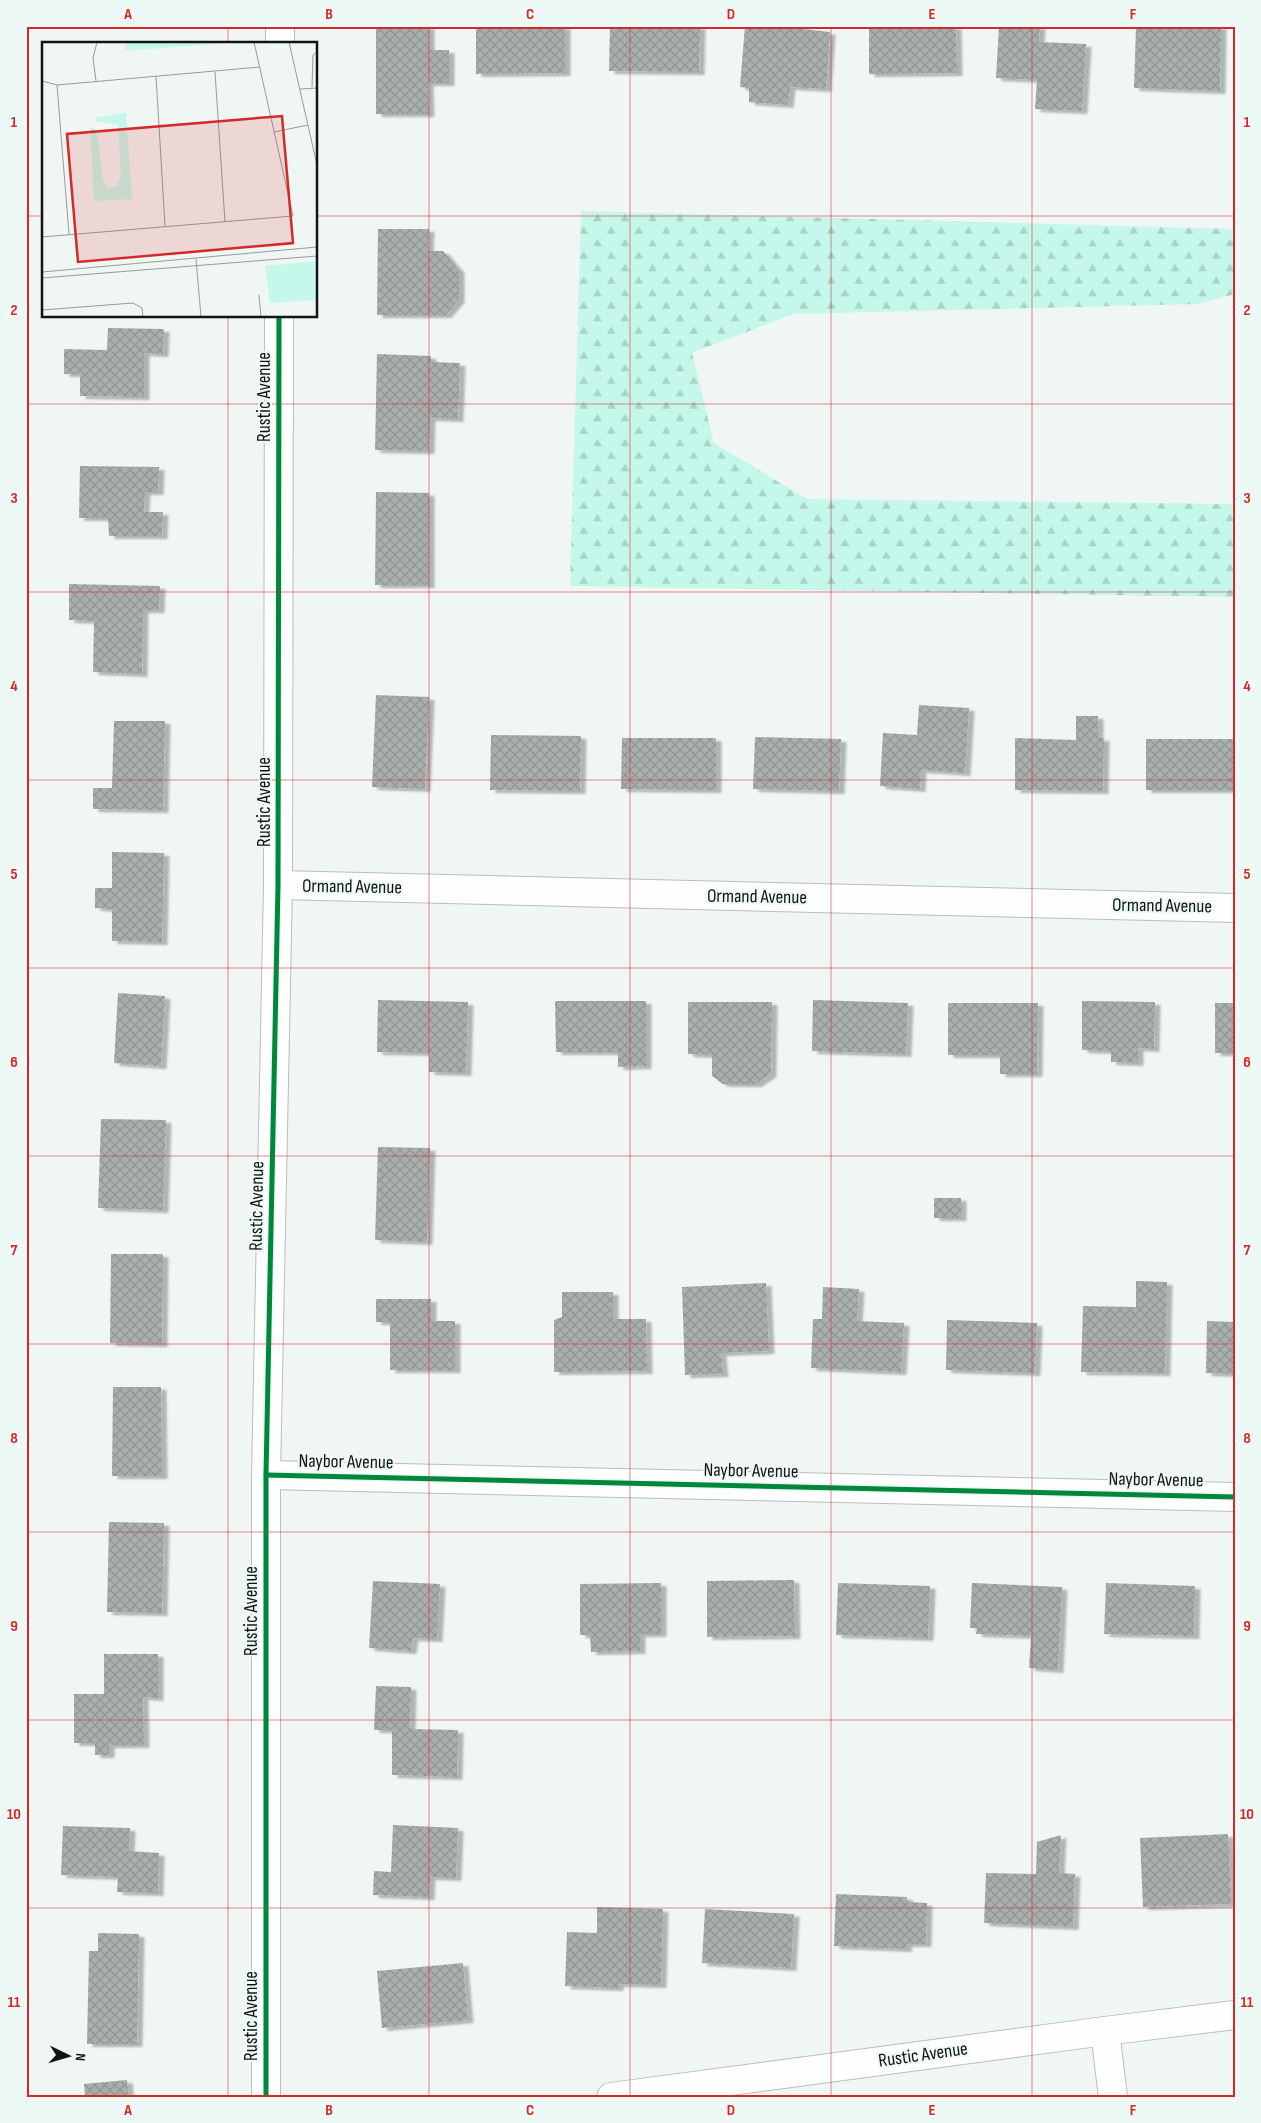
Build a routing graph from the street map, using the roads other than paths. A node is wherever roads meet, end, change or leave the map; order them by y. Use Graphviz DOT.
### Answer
graph roads {
  1 [pos="280,26"];
  2 [pos="280,42"];
  3 [pos="279,318"];
  4 [pos="278,886"];
  5 [pos="1235,908"];
  6 [pos="266,1476"];
  7 [pos="1235,1497"];
  8 [pos="1235,2015"];
  9 [pos="1105,2031"];
  10 [pos="266,2097"];
  11 [pos="611,2097"];
  12 [pos="1114,2097"];
  1 -- 2 [label="street"];
  3 -- 4 [label="street, Rustic Avenue"];
  4 -- 5 [label="street, Ormand Avenue"];
  4 -- 6 [label="street, Rustic Avenue"];
  6 -- 7 [label="street, Naybor Avenue"];
  6 -- 10 [label="street, Rustic Avenue"];
  8 -- 9 [label="street, Rustic Avenue"];
  9 -- 11 [label="street, Rustic Avenue"];
  9 -- 12 [label="street"];
}
